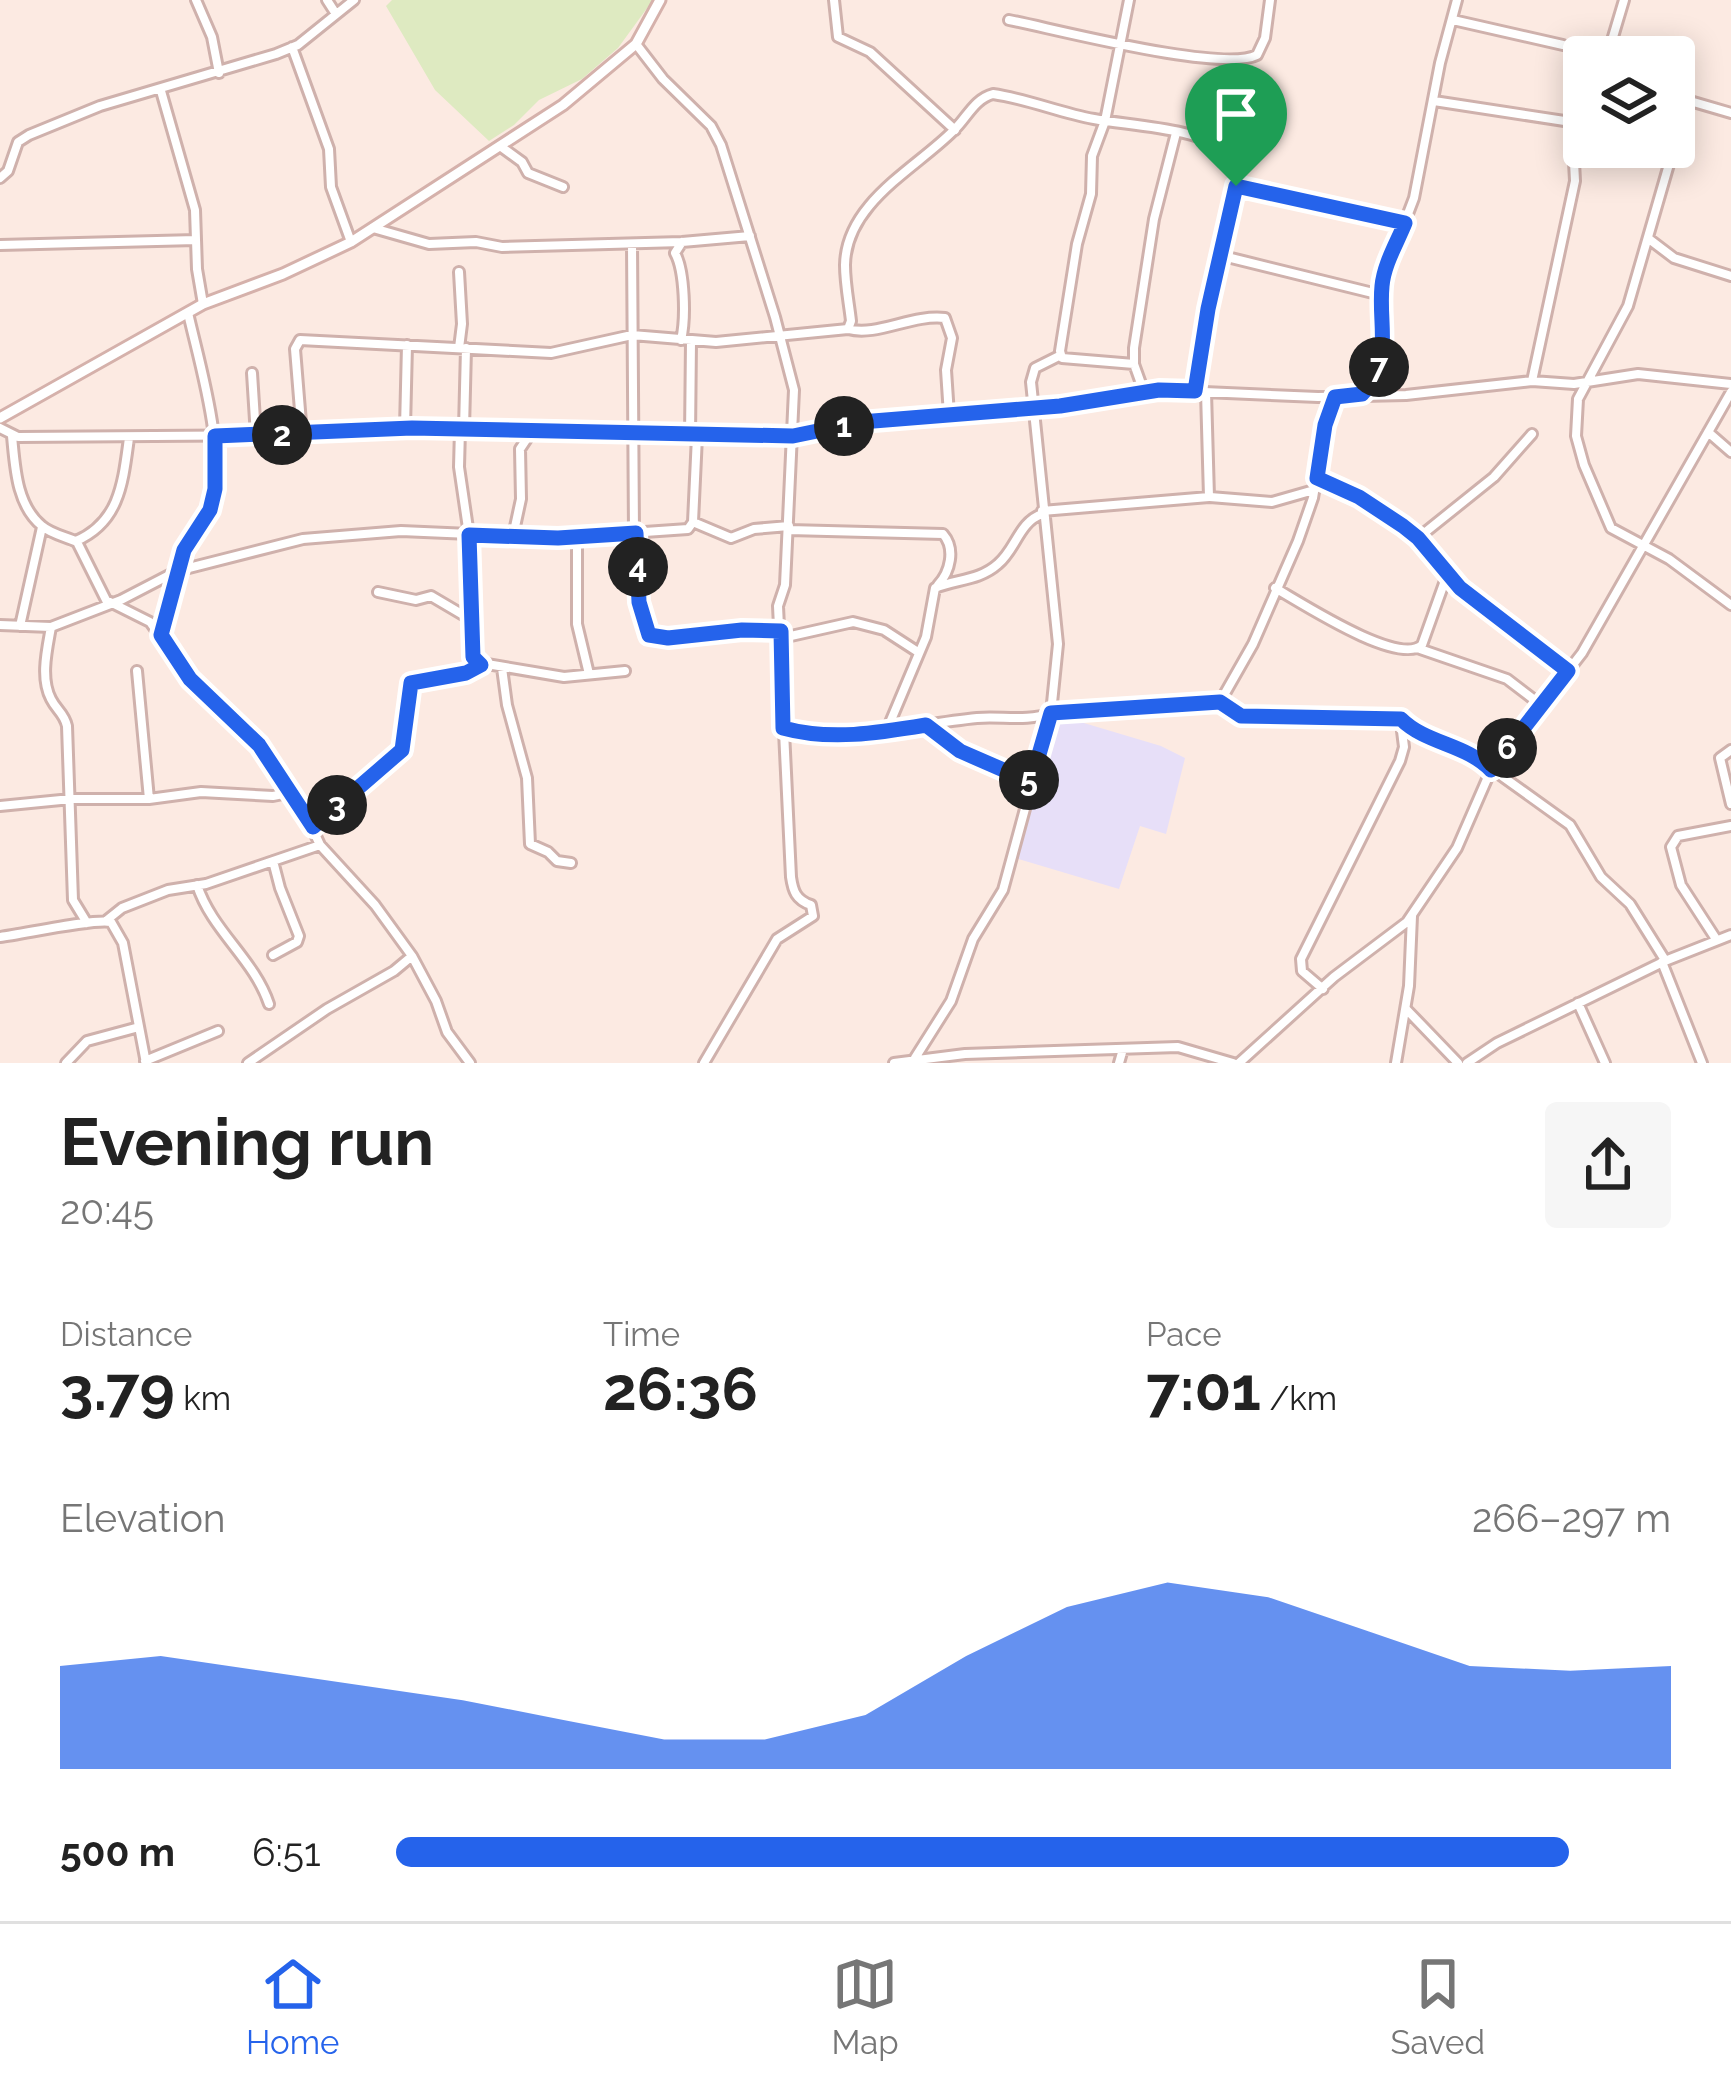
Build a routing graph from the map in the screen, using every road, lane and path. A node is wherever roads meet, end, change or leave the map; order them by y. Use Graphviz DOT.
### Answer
graph roads {
  1 [pos="196,0"];
  2 [pos="327,0"];
  3 [pos="354,0"];
  4 [pos="660,0"];
  5 [pos="834,0"];
  6 [pos="1129,0"];
  7 [pos="1270,0"];
  8 [pos="1457,0"];
  9 [pos="1624,0"];
  10 [pos="336,14"];
  11 [pos="1009,20"];
  12 [pos="1453,20"];
  13 [pos="1613,36"];
  14 [pos="1120,42"];
  15 [pos="636,44"];
  16 [pos="1563,45"];
  17 [pos="292,47"];
  18 [pos="219,74"];
  19 [pos="161,91"];
  20 [pos="1434,100"];
  21 [pos="1695,102"];
  22 [pos="1731,112"];
  23 [pos="1105,121"];
  24 [pos="1563,121"];
  25 [pos="955,130"];
  26 [pos="1176,133"];
  27 [pos="500,146"];
  28 [pos="1574,168"];
  29 [pos="1668,168"];
  30 [pos="0,178"];
  31 [pos="1236,186"];
  32 [pos="563,187"];
  33 [pos="1405,223"];
  34 [pos="373,228"];
  35 [pos="750,236"];
  36 [pos="1649,239"];
  37 [pos="196,240"];
  38 [pos="351,242"];
  39 [pos="682,242"];
  40 [pos="632,244"];
  41 [pos="0,245"];
  42 [pos="1220,255"];
  43 [pos="459,272"];
  44 [pos="1731,276"];
  45 [pos="1382,296"];
  46 [pos="203,304"];
  47 [pos="188,313"];
  48 [pos="848,329"];
  49 [pos="632,335"];
  50 [pos="780,336"];
  51 [pos="793,336"];
  52 [pos="686,340"];
  53 [pos="407,345"];
  54 [pos="462,348"];
  55 [pos="1061,355"];
  56 [pos="785,356"];
  57 [pos="1135,364"];
  58 [pos="252,373"];
  59 [pos="1532,382"];
  60 [pos="1584,383"];
  61 [pos="1731,388"];
  62 [pos="1144,392"];
  63 [pos="1200,392"];
  64 [pos="1362,394"];
  65 [pos="1335,397"];
  66 [pos="1033,407"];
  67 [pos="949,415"];
  68 [pos="0,418"];
  69 [pos="405,428"];
  70 [pos="0,429"];
  71 [pos="462,429"];
  72 [pos="532,430"];
  73 [pos="1708,432"];
  74 [pos="1532,434"];
  75 [pos="12,435"];
  76 [pos="302,435"];
  77 [pos="634,435"];
  78 [pos="215,436"];
  79 [pos="256,436"];
  80 [pos="693,436"];
  81 [pos="793,436"];
  82 [pos="129,438"];
  83 [pos="1731,452"];
  84 [pos="1317,478"];
  85 [pos="1314,490"];
  86 [pos="1209,497"];
  87 [pos="1042,513"];
  88 [pos="693,522"];
  89 [pos="42,527"];
  90 [pos="789,528"];
  91 [pos="635,533"];
  92 [pos="469,535"];
  93 [pos="513,536"];
  94 [pos="577,537"];
  95 [pos="1418,538"];
  96 [pos="76,541"];
  97 [pos="1642,544"];
  98 [pos="179,570"];
  99 [pos="1447,574"];
  100 [pos="937,586"];
  101 [pos="1275,588"];
  102 [pos="378,592"];
  103 [pos="111,604"];
  104 [pos="1731,605"];
  105 [pos="471,620"];
  106 [pos="0,625"];
  107 [pos="20,626"];
  108 [pos="51,627"];
  109 [pos="782,634"];
  110 [pos="161,635"];
  111 [pos="1420,649"];
  112 [pos="918,652"];
  113 [pos="481,665"];
  114 [pos="502,668"];
  115 [pos="137,671"];
  116 [pos="625,671"];
  117 [pos="1568,671"];
  118 [pos="589,674"];
  119 [pos="1220,702"];
  120 [pos="1541,705"];
  121 [pos="1051,713"];
  122 [pos="1398,719"];
  123 [pos="926,725"];
  124 [pos="783,728"];
  125 [pos="886,732"];
  126 [pos="1731,750"];
  127 [pos="1492,769"];
  128 [pos="1031,782"];
  129 [pos="293,792"];
  130 [pos="71,799"];
  131 [pos="148,799"];
  132 [pos="1731,804"];
  133 [pos="0,806"];
  134 [pos="1731,826"];
  135 [pos="313,827"];
  136 [pos="320,844"];
  137 [pos="273,861"];
  138 [pos="571,863"];
  139 [pos="197,885"];
  140 [pos="1412,915"];
  141 [pos="107,920"];
  142 [pos="87,923"];
  143 [pos="1731,934"];
  144 [pos="0,937"];
  145 [pos="1716,939"];
  146 [pos="273,955"];
  147 [pos="412,956"];
  148 [pos="1664,961"];
  149 [pos="1323,989"];
  150 [pos="1578,1003"];
  151 [pos="269,1004"];
  152 [pos="1406,1007"];
  153 [pos="139,1027"];
  154 [pos="218,1031"];
  155 [pos="1123,1049"];
  156 [pos="915,1058"];
  157 [pos="934,1059"];
  158 [pos="146,1062"];
  159 [pos="251,1062"];
  160 [pos="470,1062"];
  161 [pos="66,1063"];
  162 [pos="704,1063"];
  163 [pos="894,1063"];
  164 [pos="1119,1063"];
  165 [pos="1236,1063"];
  166 [pos="1396,1063"];
  167 [pos="1462,1063"];
  168 [pos="1605,1063"];
  169 [pos="1702,1063"];
  1 -- 18 [label="street"];
  2 -- 10 [label="street"];
  3 -- 10 [label="street"];
  4 -- 15 [label="main road"];
  5 -- 25 [label="street"];
  6 -- 14 [label="street"];
  7 -- 14 [label="street"];
  8 -- 12 [label="street"];
  9 -- 13 [label="street"];
  10 -- 17 [label="street"];
  11 -- 14 [label="street"];
  12 -- 16 [label="street"];
  12 -- 20 [label="street"];
  14 -- 23 [label="street"];
  15 -- 27 [label="main road"];
  15 -- 35 [label="street"];
  17 -- 18 [label="street"];
  17 -- 38 [label="street"];
  18 -- 19 [label="street"];
  19 -- 30 [label="street"];
  19 -- 37 [label="street"];
  20 -- 24 [label="street"];
  20 -- 33 [label="street"];
  21 -- 22 [label="street"];
  23 -- 25 [label="street"];
  23 -- 26 [label="street"];
  23 -- 55 [label="street"];
  25 -- 48 [label="street"];
  26 -- 31 [label="street"];
  26 -- 57 [label="street"];
  27 -- 32 [label="street"];
  27 -- 34 [label="main road"];
  28 -- 59 [label="street"];
  29 -- 36 [label="street"];
  31 -- 33 [label="street"];
  31 -- 42 [label="street"];
  33 -- 45 [label="street"];
  34 -- 38 [label="main road"];
  34 -- 40 [label="street"];
  35 -- 39 [label="street"];
  35 -- 50 [label="street"];
  36 -- 44 [label="street"];
  36 -- 60 [label="street"];
  37 -- 41 [label="street"];
  37 -- 46 [label="street"];
  38 -- 46 [label="main road"];
  39 -- 40 [label="street"];
  39 -- 52 [label="street"];
  40 -- 49 [label="street"];
  42 -- 45 [label="street"];
  42 -- 63 [label="street"];
  43 -- 54 [label="street"];
  45 -- 64 [label="street"];
  46 -- 47 [label="main road"];
  47 -- 68 [label="main road"];
  47 -- 78 [label="street"];
  48 -- 51 [label="street"];
  48 -- 67 [label="street"];
  49 -- 52 [label="street"];
  49 -- 54 [label="street"];
  49 -- 77 [label="street"];
  50 -- 51 [label="street"];
  50 -- 52 [label="street"];
  50 -- 56 [label="street"];
  51 -- 56 [label="street"];
  52 -- 80 [label="street"];
  53 -- 54 [label="street"];
  53 -- 69 [label="street"];
  53 -- 76 [label="street"];
  54 -- 71 [label="street"];
  55 -- 57 [label="street"];
  55 -- 66 [label="street"];
  56 -- 81 [label="street"];
  57 -- 62 [label="street"];
  58 -- 79 [label="street"];
  59 -- 60 [label="street"];
  59 -- 64 [label="street"];
  60 -- 61 [label="street"];
  60 -- 97 [label="street"];
  61 -- 73 [label="street"];
  62 -- 63 [label="street"];
  62 -- 66 [label="street"];
  63 -- 65 [label="street"];
  63 -- 86 [label="street"];
  64 -- 65 [label="street"];
  65 -- 84 [label="street"];
  66 -- 67 [label="street"];
  66 -- 87 [label="street"];
  67 -- 81 [label="street"];
  69 -- 71 [label="street"];
  69 -- 76 [label="street"];
  70 -- 75 [label="street"];
  71 -- 72 [label="street"];
  71 -- 92 [label="street"];
  72 -- 77 [label="street"];
  72 -- 93 [label="street"];
  73 -- 83 [label="street"];
  73 -- 97 [label="street"];
  74 -- 95 [label="street"];
  75 -- 82 [label="street"];
  75 -- 89 [label="street"];
  76 -- 79 [label="street"];
  77 -- 80 [label="street"];
  77 -- 91 [label="street"];
  78 -- 79 [label="street"];
  78 -- 82 [label="street"];
  78 -- 98 [label="street"];
  80 -- 81 [label="street"];
  80 -- 88 [label="street"];
  81 -- 90 [label="street"];
  82 -- 96 [label="street"];
  84 -- 85 [label="street"];
  84 -- 95 [label="street"];
  85 -- 86 [label="street"];
  85 -- 101 [label="street"];
  86 -- 87 [label="street"];
  87 -- 100 [label="street"];
  87 -- 121 [label="street"];
  88 -- 90 [label="street"];
  88 -- 91 [label="street"];
  89 -- 96 [label="street"];
  89 -- 107 [label="street"];
  90 -- 100 [label="street"];
  90 -- 109 [label="street"];
  91 -- 94 [label="street"];
  91 -- 109 [label="street"];
  92 -- 93 [label="street"];
  92 -- 98 [label="street"];
  92 -- 105 [label="street"];
  93 -- 94 [label="street"];
  94 -- 118 [label="street"];
  95 -- 99 [label="street"];
  96 -- 103 [label="street"];
  97 -- 104 [label="street"];
  97 -- 117 [label="street"];
  98 -- 103 [label="street"];
  98 -- 110 [label="street"];
  99 -- 111 [label="street"];
  99 -- 117 [label="street"];
  100 -- 112 [label="street"];
  101 -- 111 [label="street"];
  101 -- 119 [label="street"];
  102 -- 105 [label="street"];
  103 -- 108 [label="street"];
  103 -- 110 [label="street"];
  105 -- 113 [label="street"];
  106 -- 107 [label="street"];
  107 -- 108 [label="street"];
  108 -- 130 [label="street"];
  109 -- 112 [label="street"];
  109 -- 124 [label="street"];
  110 -- 129 [label="street"];
  111 -- 120 [label="street"];
  112 -- 125 [label="street"];
  113 -- 114 [label="street"];
  113 -- 135 [label="street"];
  114 -- 118 [label="street"];
  114 -- 138 [label="street"];
  115 -- 131 [label="street"];
  116 -- 118 [label="street"];
  117 -- 120 [label="street"];
  119 -- 121 [label="street"];
  119 -- 122 [label="street"];
  120 -- 127 [label="street"];
  121 -- 123 [label="street"];
  121 -- 128 [label="street"];
  122 -- 127 [label="street"];
  122 -- 149 [label="street"];
  123 -- 125 [label="street"];
  123 -- 128 [label="street"];
  124 -- 125 [label="street"];
  124 -- 162 [label="street"];
  126 -- 132 [label="street"];
  127 -- 140 [label="street"];
  127 -- 148 [label="street"];
  128 -- 156 [label="street"];
  129 -- 131 [label="street"];
  129 -- 135 [label="street"];
  130 -- 131 [label="street"];
  130 -- 133 [label="street"];
  130 -- 142 [label="street"];
  134 -- 145 [label="street"];
  135 -- 136 [label="street"];
  136 -- 137 [label="street"];
  136 -- 147 [label="street"];
  137 -- 139 [label="street"];
  137 -- 146 [label="street"];
  139 -- 141 [label="street"];
  139 -- 151 [label="street"];
  140 -- 149 [label="street"];
  140 -- 152 [label="street"];
  141 -- 142 [label="street"];
  141 -- 153 [label="street"];
  142 -- 144 [label="street"];
  143 -- 145 [label="street"];
  145 -- 148 [label="street"];
  147 -- 159 [label="street"];
  147 -- 160 [label="street"];
  148 -- 150 [label="street"];
  148 -- 169 [label="street"];
  149 -- 165 [label="street"];
  150 -- 167 [label="street"];
  150 -- 168 [label="street"];
  152 -- 166 [label="street"];
  152 -- 167 [label="street"];
  153 -- 158 [label="street"];
  153 -- 161 [label="street"];
  154 -- 158 [label="street"];
  155 -- 157 [label="street"];
  155 -- 164 [label="street"];
  155 -- 165 [label="street"];
  156 -- 157 [label="street"];
  156 -- 163 [label="street"];
}
